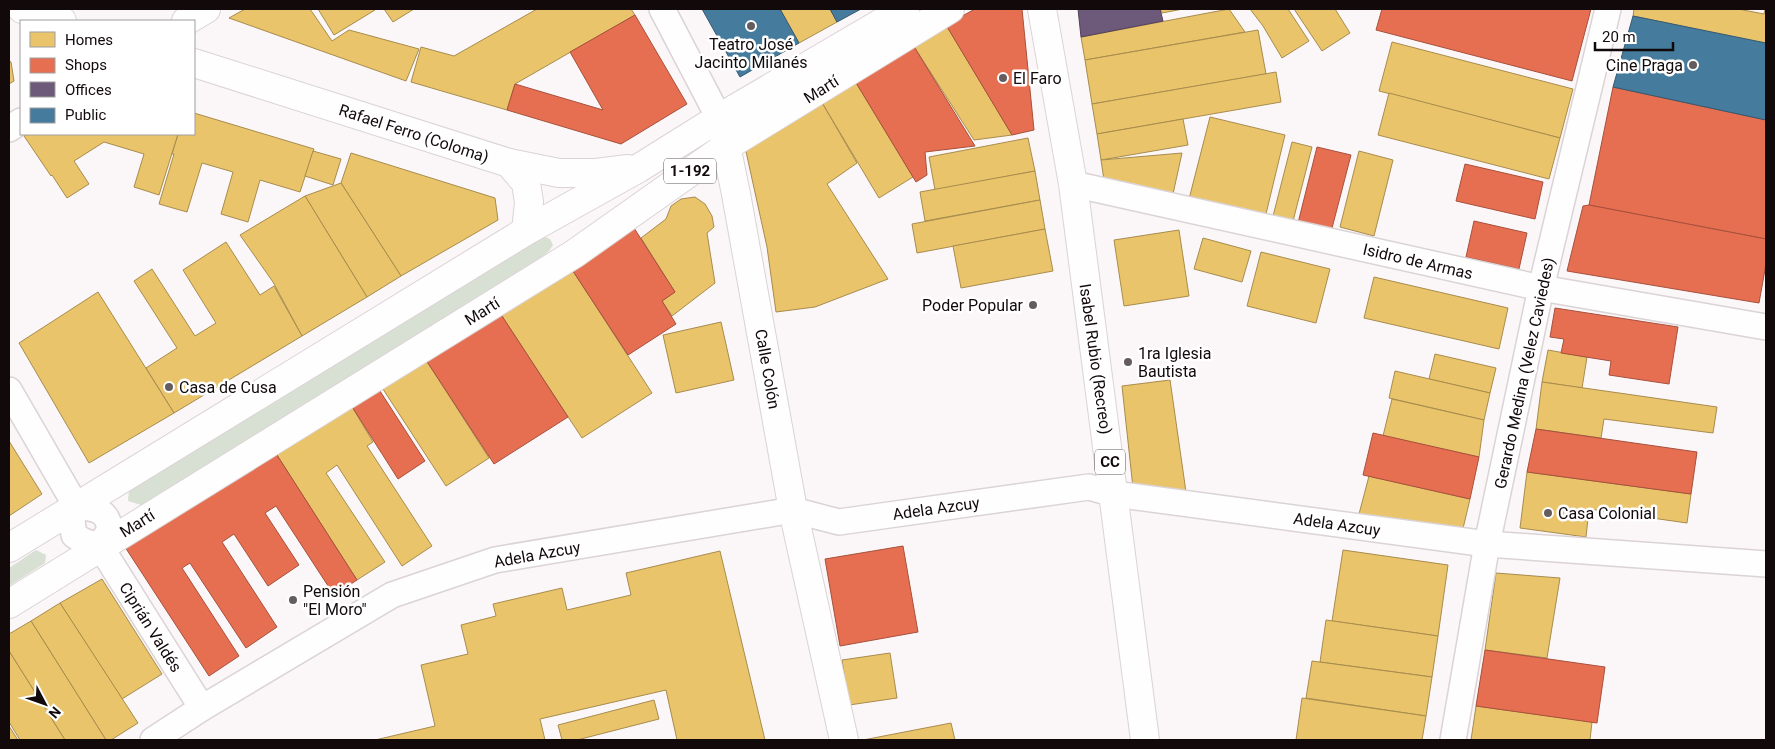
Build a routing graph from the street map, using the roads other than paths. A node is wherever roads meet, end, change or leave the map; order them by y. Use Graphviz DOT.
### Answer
graph roads {
  1 [pos="22,9"];
  2 [pos="206,9"];
  3 [pos="662,9"];
  4 [pos="906,9"];
  5 [pos="950,9"];
  6 [pos="1042,9"];
  7 [pos="1608,9"];
  8 [pos="59,20"];
  9 [pos="188,20"];
  10 [pos="195,63"];
  11 [pos="719,118"];
  12 [pos="20,122"];
  13 [pos="9,129"];
  14 [pos="727,146"];
  15 [pos="509,163"];
  16 [pos="639,168"];
  17 [pos="691,171"];
  18 [pos="559,173"];
  19 [pos="1073,184"];
  20 [pos="736,194"];
  21 [pos="578,202"];
  22 [pos="526,231"];
  23 [pos="574,254"];
  24 [pos="1541,288"];
  25 [pos="1766,328"];
  26 [pos="9,390"];
  27 [pos="1114,494"];
  28 [pos="76,506"];
  29 [pos="793,510"];
  30 [pos="1487,544"];
  31 [pos="100,546"];
  32 [pos="9,548"];
  33 [pos="1766,564"];
  34 [pos="9,604"];
  35 [pos="202,708"];
  36 [pos="153,740"];
  37 [pos="844,740"];
  38 [pos="1145,740"];
  39 [pos="1453,740"];
  1 -- 8 [label="main road"];
  2 -- 9 [label="main road"];
  3 -- 11 [label="street, Calle Colón"];
  4 -- 11 [label="main road, Martí"];
  5 -- 14 [label="main road, Martí"];
  6 -- 19 [label="main road, Isabel Rubio (Recreo) / CC"];
  7 -- 24 [label="street, Gerardo Medina (Velez Caviedes)"];
  10 -- 15 [label="main road, Rafael Ferro (Coloma) / 1-192"];
  11 -- 14 [label="main road, Calle Colón"];
  11 -- 16 [label="main road, Martí"];
  12 -- 13 [label="street"];
  14 -- 17 [label="main road, Martí"];
  14 -- 20 [label="main road, Calle Colón"];
  15 -- 18 [label="main road, Rafael Ferro (Coloma) / 1-192"];
  15 -- 22 [label="main road"];
  16 -- 17 [label="main road, 1-192"];
  16 -- 18 [label="main road, Rafael Ferro (Coloma) / 1-192"];
  16 -- 21 [label="main road, Martí"];
  17 -- 20 [label="main road, 1-192"];
  17 -- 23 [label="main road, Martí"];
  18 -- 21 [label="main road"];
  19 -- 24 [label="street, Isidro de Armas"];
  19 -- 27 [label="main road, Isabel Rubio (Recreo) / CC"];
  20 -- 29 [label="main road, Calle Colón"];
  21 -- 22 [label="main road, Martí"];
  21 -- 23 [label="main road"];
  22 -- 28 [label="main road, Martí"];
  23 -- 31 [label="main road, Martí"];
  24 -- 25 [label="street, Isidro de Armas"];
  24 -- 30 [label="street, Gerardo Medina (Velez Caviedes)"];
  26 -- 28 [label="street"];
  27 -- 29 [label="street, Adela Azcuy"];
  27 -- 30 [label="street, Adela Azcuy"];
  27 -- 38 [label="main road, Isabel Rubio (Recreo) / CC"];
  28 -- 31 [label="street"];
  28 -- 32 [label="main road, Martí"];
  29 -- 35 [label="street, Adela Azcuy"];
  29 -- 37 [label="main road, Calle Colón"];
  30 -- 33 [label="street, Adela Azcuy"];
  30 -- 39 [label="street, Gerardo Medina (Velez Caviedes)"];
  31 -- 34 [label="main road, Martí"];
  31 -- 35 [label="street, Ciprián Valdés"];
  35 -- 36 [label="street, Adela Azcuy"];
}
